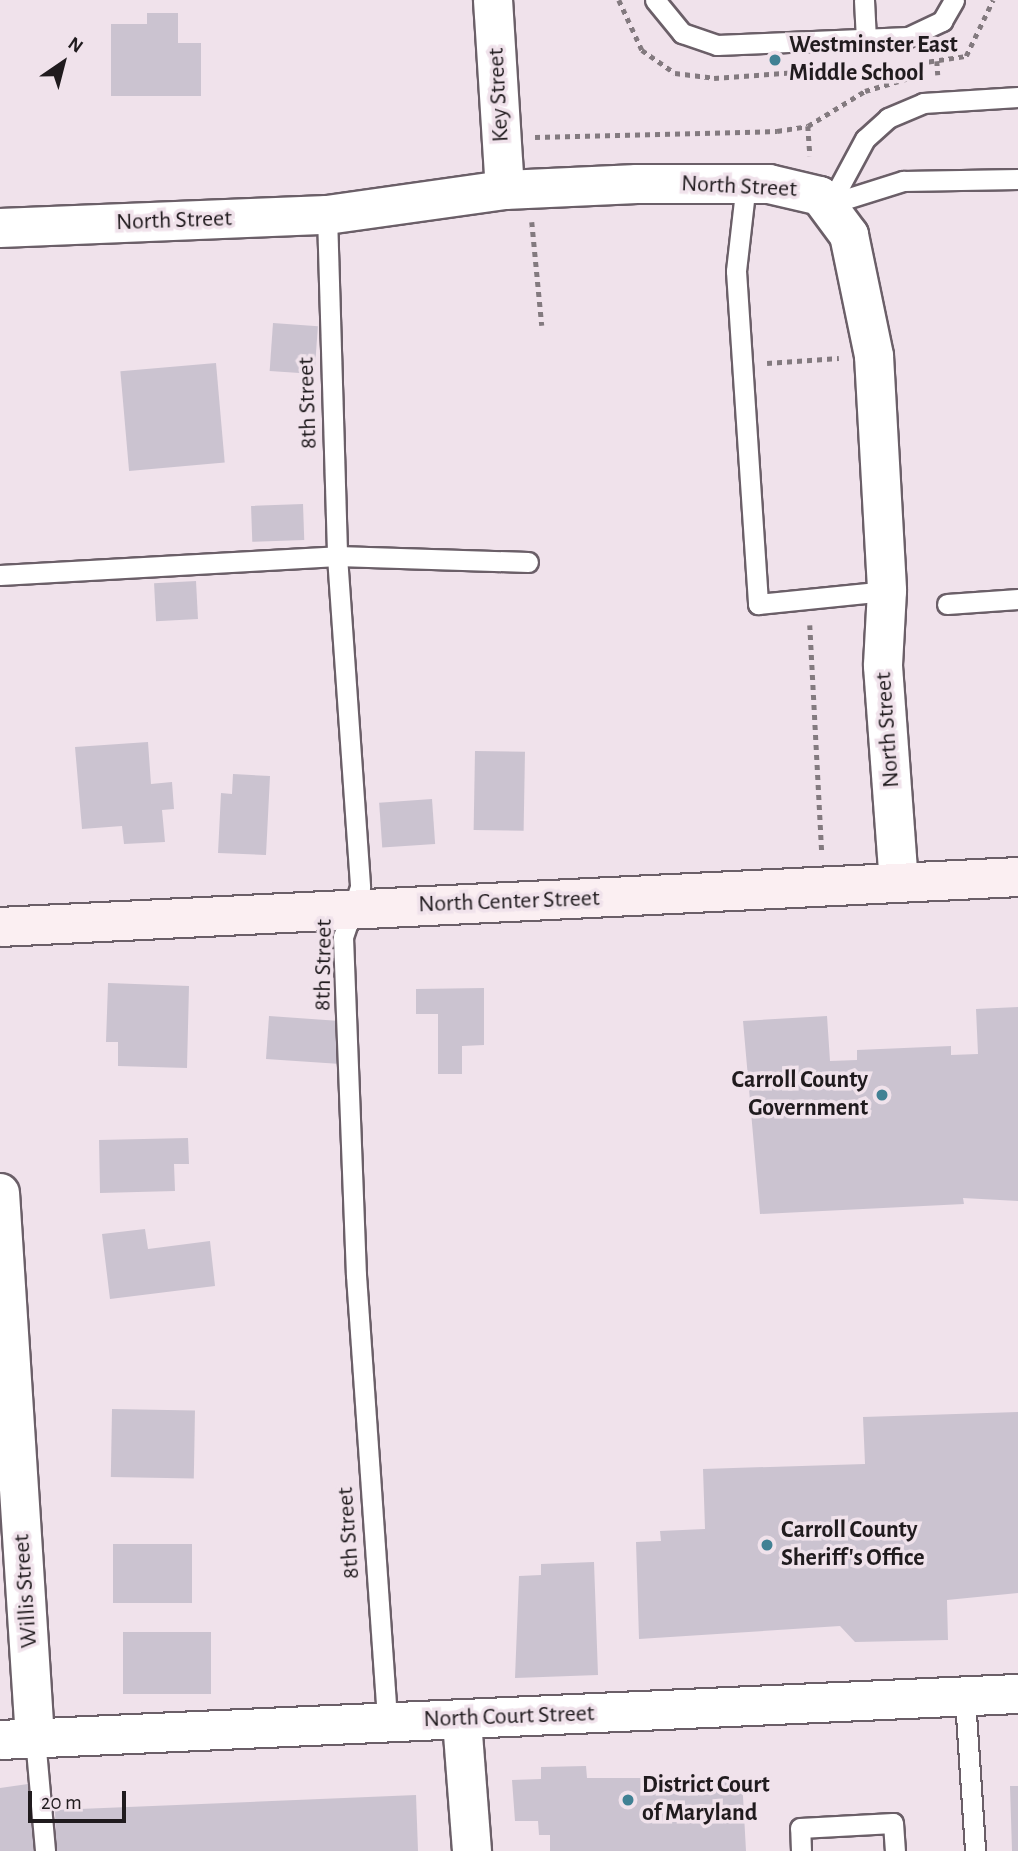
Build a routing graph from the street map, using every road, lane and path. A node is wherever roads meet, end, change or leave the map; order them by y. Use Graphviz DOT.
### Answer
graph roads {
  1 [pos="494,0"];
  2 [pos="655,0"];
  3 [pos="864,0"];
  4 [pos="954,0"];
  5 [pos="866,40"];
  6 [pos="937,61"];
  7 [pos="938,75"];
  8 [pos="946,75"];
  9 [pos="1018,97"];
  10 [pos="808,126"];
  11 [pos="532,137"];
  12 [pos="810,166"];
  13 [pos="1018,179"];
  14 [pos="746,183"];
  15 [pos="518,200"];
  16 [pos="830,204"];
  17 [pos="327,215"];
  18 [pos="0,228"];
  19 [pos="542,326"];
  20 [pos="831,358"];
  21 [pos="742,365"];
  22 [pos="337,556"];
  23 [pos="528,562"];
  24 [pos="0,575"];
  25 [pos="887,591"];
  26 [pos="1018,598"];
  27 [pos="808,600"];
  28 [pos="947,604"];
  29 [pos="816,863"];
  30 [pos="1018,877"];
  31 [pos="899,882"];
  32 [pos="349,909"];
  33 [pos="0,927"];
  34 [pos="0,1193"];
  35 [pos="8,1427"];
  36 [pos="1018,1694"];
  37 [pos="965,1699"];
  38 [pos="387,1719"];
  39 [pos="461,1721"];
  40 [pos="18,1739"];
  41 [pos="45,1851"];
  42 [pos="472,1851"];
  43 [pos="801,1851"];
  44 [pos="895,1851"];
  45 [pos="975,1851"];
  1 -- 15 [label="street, Key Street"];
  2 -- 5 [label="lane"];
  3 -- 5 [label="lane"];
  4 -- 5 [label="lane"];
  6 -- 7 [label="path"];
  7 -- 8 [label="path"];
  7 -- 10 [label="path"];
  9 -- 16 [label="lane"];
  10 -- 11 [label="path"];
  10 -- 12 [label="path"];
  13 -- 16 [label="lane"];
  14 -- 15 [label="street, North Street"];
  14 -- 16 [label="street, North Street"];
  14 -- 21 [label="lane"];
  15 -- 17 [label="street, North Street"];
  15 -- 19 [label="path"];
  16 -- 25 [label="street, North Street"];
  17 -- 18 [label="street, North Street"];
  17 -- 22 [label="lane, 8th Street"];
  20 -- 21 [label="path"];
  21 -- 27 [label="lane"];
  22 -- 23 [label="lane"];
  22 -- 24 [label="lane"];
  22 -- 32 [label="lane, 8th Street"];
  25 -- 27 [label="lane"];
  25 -- 31 [label="street, North Street"];
  26 -- 28 [label="lane"];
  27 -- 29 [label="path"];
  30 -- 31 [label="street, North Center Street"];
  31 -- 32 [label="street, North Center Street"];
  32 -- 33 [label="street, North Center Street"];
  32 -- 38 [label="lane, 8th Street"];
  34 -- 35 [label="street, Willis Street"];
  35 -- 40 [label="street, Willis Street"];
  36 -- 37 [label="street, North Court Street"];
  37 -- 39 [label="street, North Court Street"];
  37 -- 45 [label="lane"];
  38 -- 39 [label="street, North Court Street"];
  38 -- 40 [label="street, North Court Street"];
  39 -- 42 [label="street"];
  40 -- 41 [label="lane"];
  43 -- 44 [label="lane"];
}
